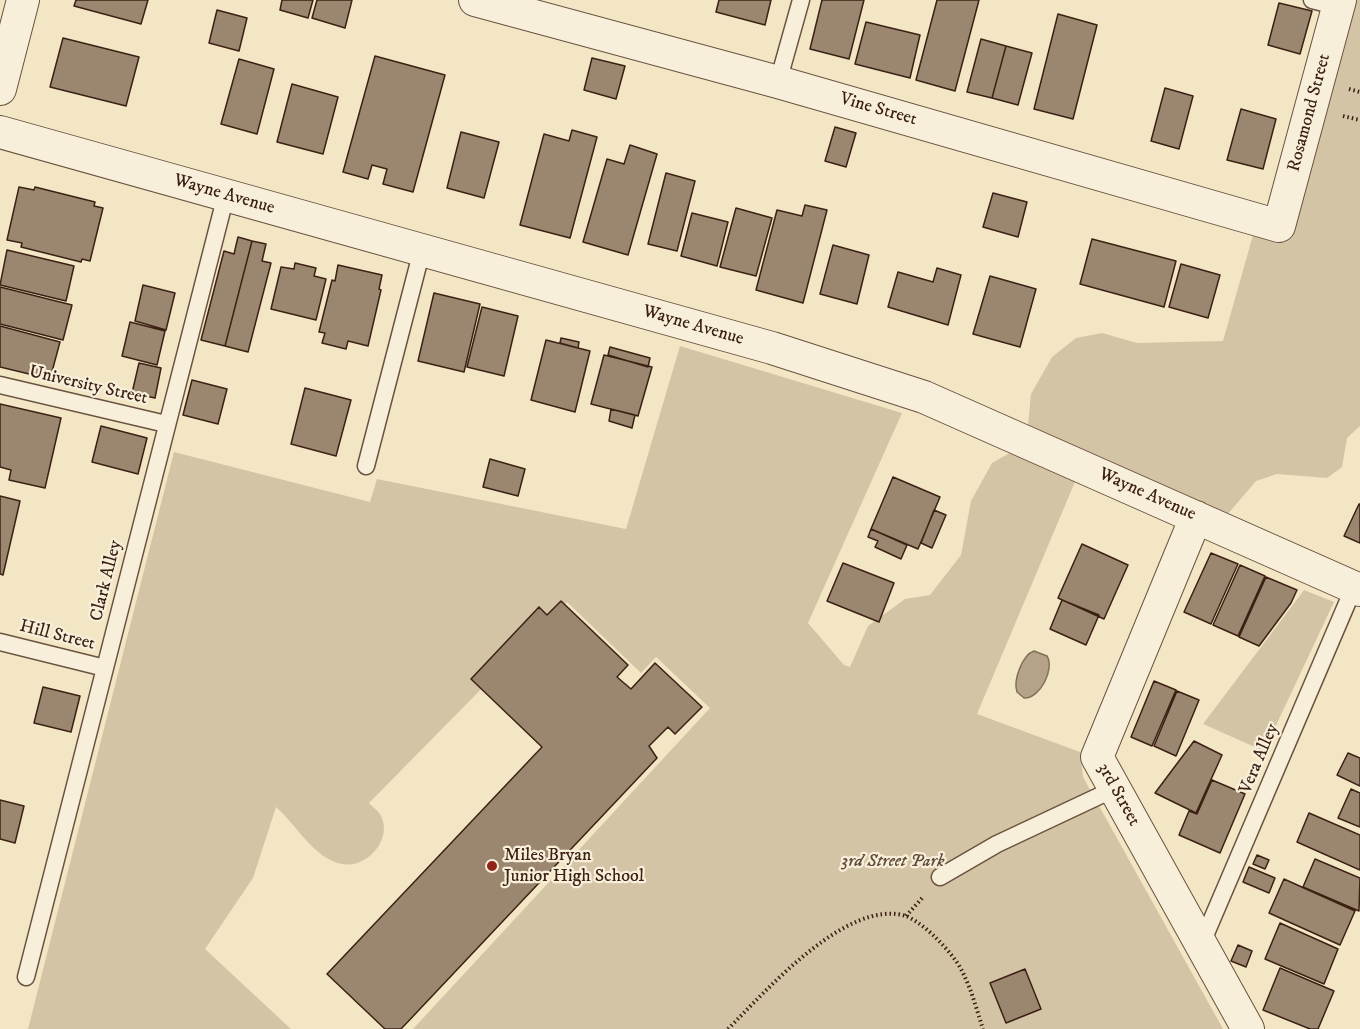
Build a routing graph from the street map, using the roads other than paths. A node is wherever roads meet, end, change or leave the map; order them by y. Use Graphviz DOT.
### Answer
graph roads {
  1 [pos="23,0"];
  2 [pos="476,0"];
  3 [pos="801,0"];
  4 [pos="1330,2"];
  5 [pos="778,82"];
  6 [pos="0,89"];
  7 [pos="0,132"];
  8 [pos="226,195"];
  9 [pos="1279,226"];
  10 [pos="422,250"];
  11 [pos="0,385"];
  12 [pos="166,424"];
  13 [pos="366,465"];
  14 [pos="1196,517"];
  15 [pos="1357,588"];
  16 [pos="0,642"];
  17 [pos="105,668"];
  18 [pos="1114,789"];
  19 [pos="940,878"];
  20 [pos="1201,945"];
  21 [pos="26,978"];
  22 [pos="1248,1029"];
  1 -- 6 [label="street"];
  2 -- 5 [label="street, Vine Street"];
  3 -- 5 [label="lane"];
  4 -- 9 [label="street, Rosamond Street"];
  5 -- 9 [label="street, Vine Street"];
  7 -- 8 [label="street, Wayne Avenue"];
  8 -- 10 [label="street, Wayne Avenue"];
  8 -- 12 [label="lane, Clark Alley"];
  10 -- 13 [label="lane"];
  10 -- 14 [label="street, Wayne Avenue"];
  11 -- 12 [label="lane, University Street"];
  12 -- 17 [label="lane, Clark Alley"];
  14 -- 15 [label="street, Wayne Avenue"];
  14 -- 18 [label="street, 3rd Street"];
  15 -- 20 [label="lane, Vera Alley"];
  16 -- 17 [label="lane, Hill Street"];
  17 -- 21 [label="lane, Clark Alley"];
  18 -- 19 [label="lane"];
  18 -- 20 [label="street, 3rd Street"];
  20 -- 22 [label="street, 3rd Street"];
}
